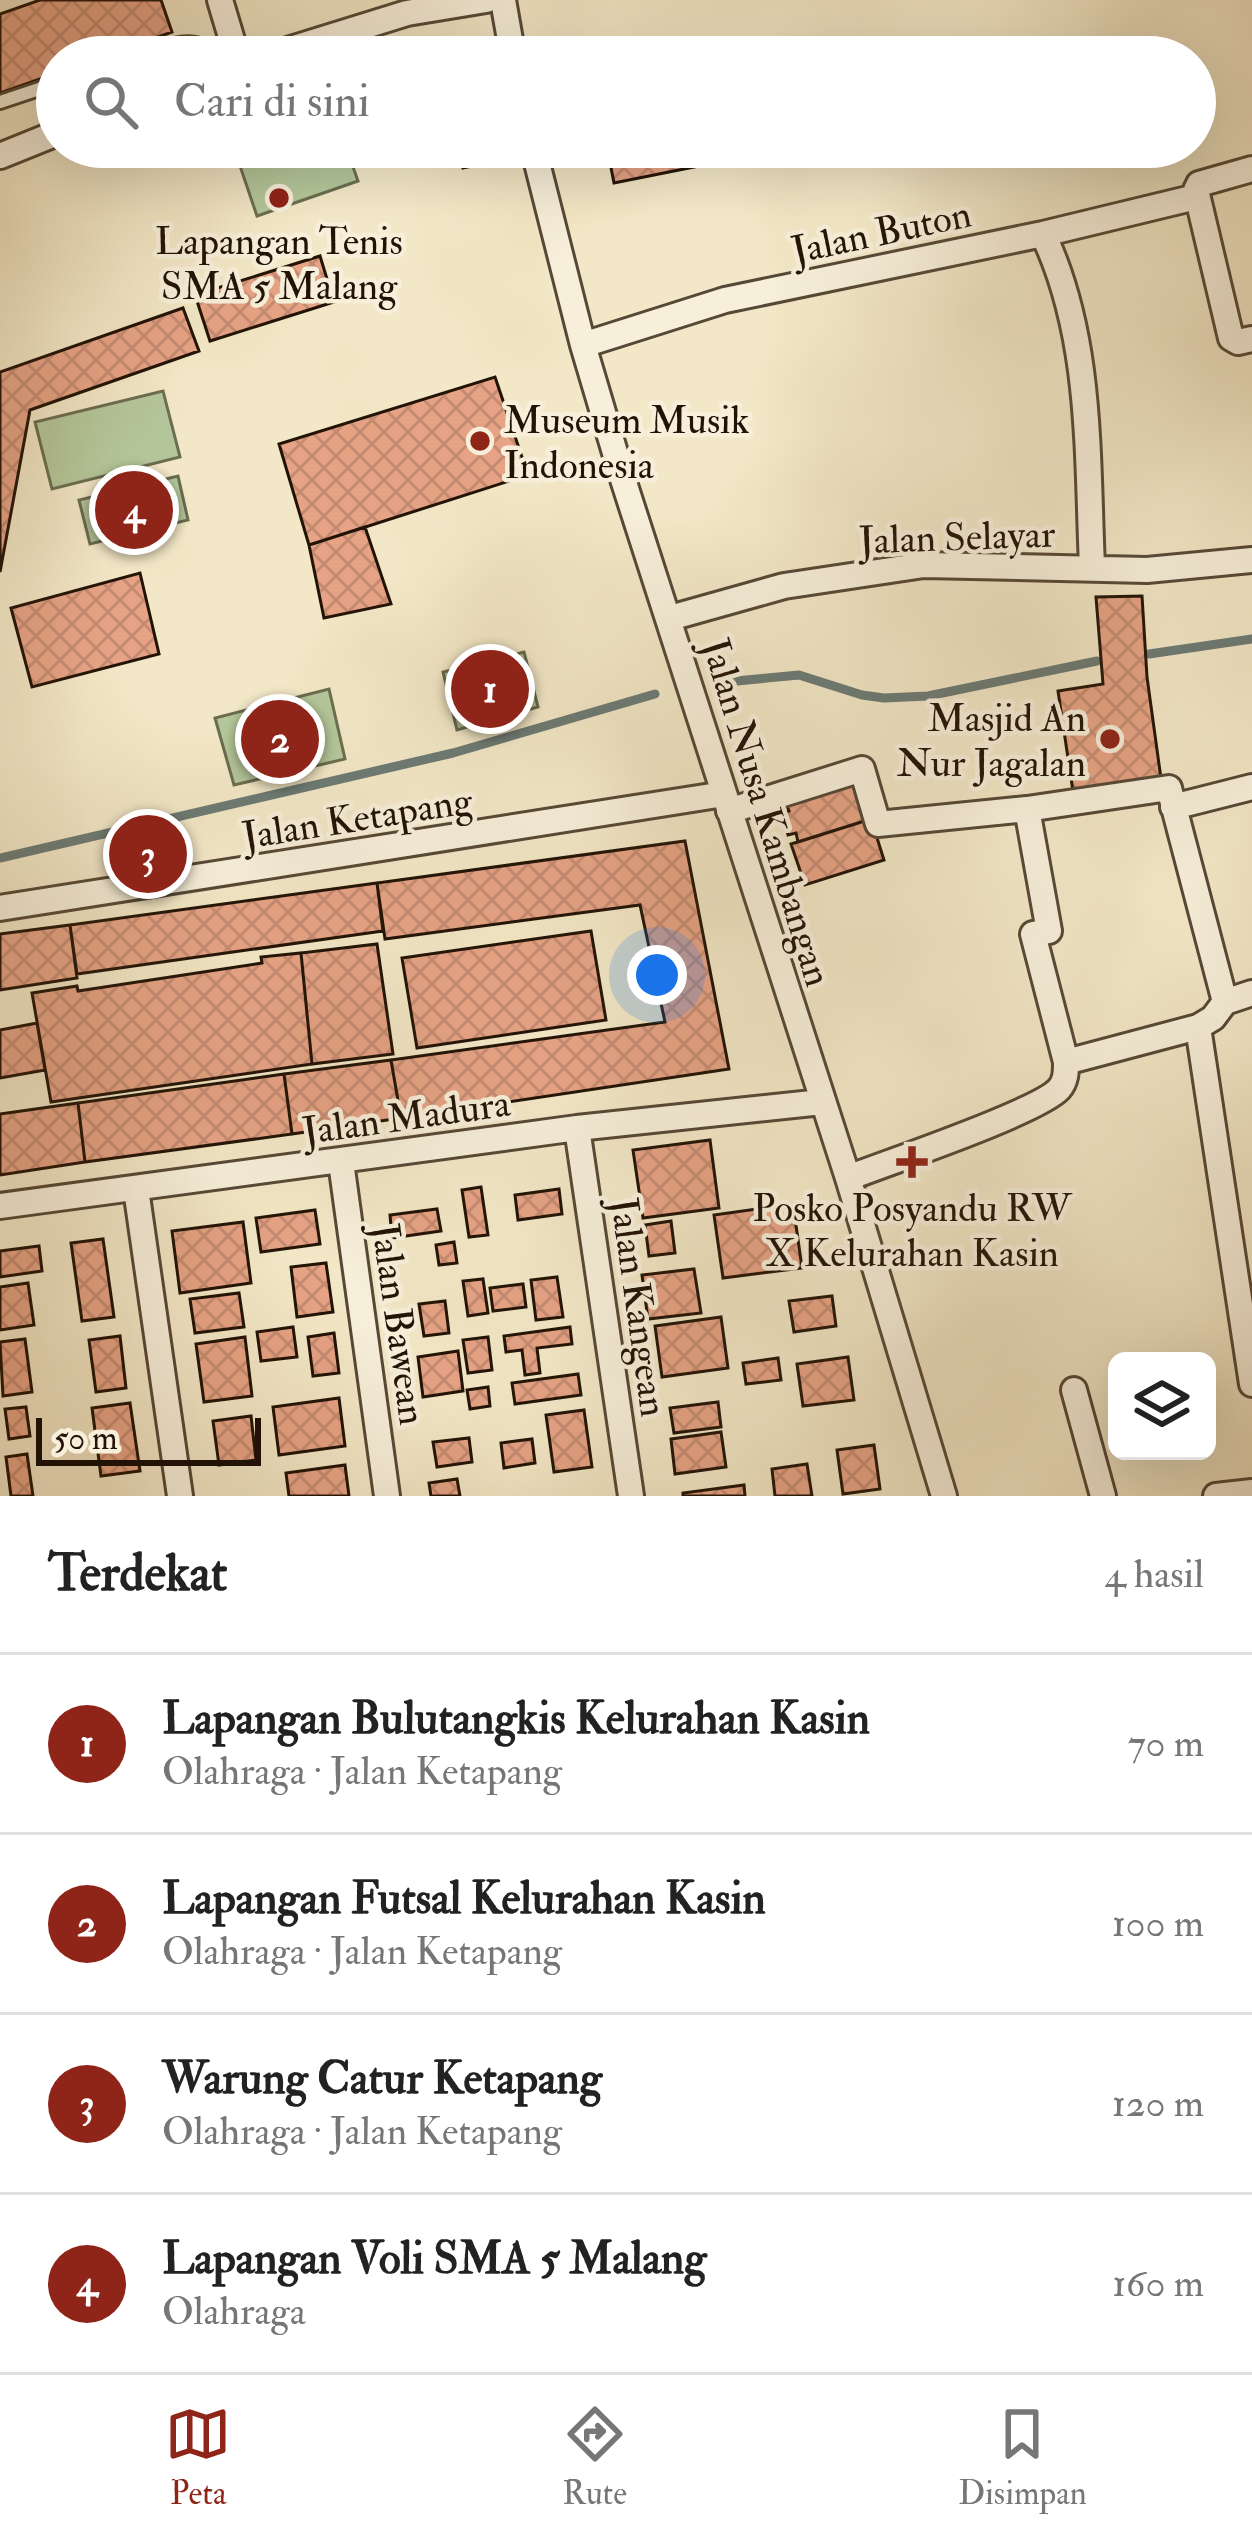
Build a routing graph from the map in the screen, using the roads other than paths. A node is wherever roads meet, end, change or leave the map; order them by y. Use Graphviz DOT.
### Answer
graph roads {
  1 [pos="220,0"];
  2 [pos="486,0"];
  3 [pos="503,0"];
  4 [pos="231,36"];
  5 [pos="333,36"];
  6 [pos="510,36"];
  7 [pos="36,90"];
  8 [pos="0,102"];
  9 [pos="36,142"];
  10 [pos="0,156"];
  11 [pos="538,168"];
  12 [pos="1252,169"];
  13 [pos="1196,197"];
  14 [pos="1043,234"];
  15 [pos="1252,339"];
  16 [pos="583,345"];
  17 [pos="1252,560"];
  18 [pos="1091,567"];
  19 [pos="670,618"];
  20 [pos="1252,787"];
  21 [pos="727,802"];
  22 [pos="1173,807"];
  23 [pos="1027,809"];
  24 [pos="0,908"];
  25 [pos="1252,993"];
  26 [pos="1225,1002"];
  27 [pos="1198,1027"];
  28 [pos="1066,1062"];
  29 [pos="822,1102"];
  30 [pos="577,1128"];
  31 [pos="340,1162"];
  32 [pos="848,1178"];
  33 [pos="136,1189"];
  34 [pos="0,1206"];
  35 [pos="1252,1384"];
  36 [pos="1074,1390"];
  37 [pos="1252,1492"];
  38 [pos="180,1496"];
  39 [pos="387,1496"];
  40 [pos="631,1496"];
  41 [pos="944,1496"];
  42 [pos="1103,1496"];
  43 [pos="1216,1496"];
  1 -- 4 [label="street"];
  2 -- 5 [label="street"];
  3 -- 6 [label="street"];
  7 -- 8 [label="lane"];
  9 -- 10 [label="street"];
  11 -- 16 [label="street, Jalan Nusa Kambangan"];
  12 -- 13 [label="street, Jalan Buton"];
  13 -- 14 [label="street, Jalan Buton"];
  13 -- 15 [label="street"];
  14 -- 16 [label="street, Jalan Buton"];
  14 -- 18 [label="street"];
  16 -- 19 [label="street, Jalan Nusa Kambangan"];
  17 -- 18 [label="street, Jalan Selayar"];
  18 -- 19 [label="street, Jalan Selayar"];
  19 -- 21 [label="street, Jalan Nusa Kambangan"];
  20 -- 22 [label="street"];
  21 -- 23 [label="street, Jalan Ketapang"];
  21 -- 24 [label="street, Jalan Ketapang"];
  21 -- 29 [label="street, Jalan Nusa Kambangan"];
  22 -- 23 [label="street"];
  22 -- 26 [label="street"];
  23 -- 28 [label="street"];
  25 -- 26 [label="street"];
  26 -- 27 [label="street"];
  27 -- 28 [label="street"];
  27 -- 35 [label="street"];
  28 -- 32 [label="street"];
  29 -- 30 [label="street, Jalan Madura"];
  29 -- 32 [label="street, Jalan Nusa Kambangan"];
  30 -- 31 [label="street, Jalan Madura"];
  30 -- 40 [label="street, Jalan Kangean"];
  31 -- 33 [label="street, Jalan Madura"];
  31 -- 39 [label="street, Jalan Bawean"];
  32 -- 41 [label="street, Jalan Nusa Kambangan"];
  33 -- 34 [label="street, Jalan Madura"];
  33 -- 38 [label="street"];
  36 -- 42 [label="street"];
  37 -- 43 [label="street"];
}
